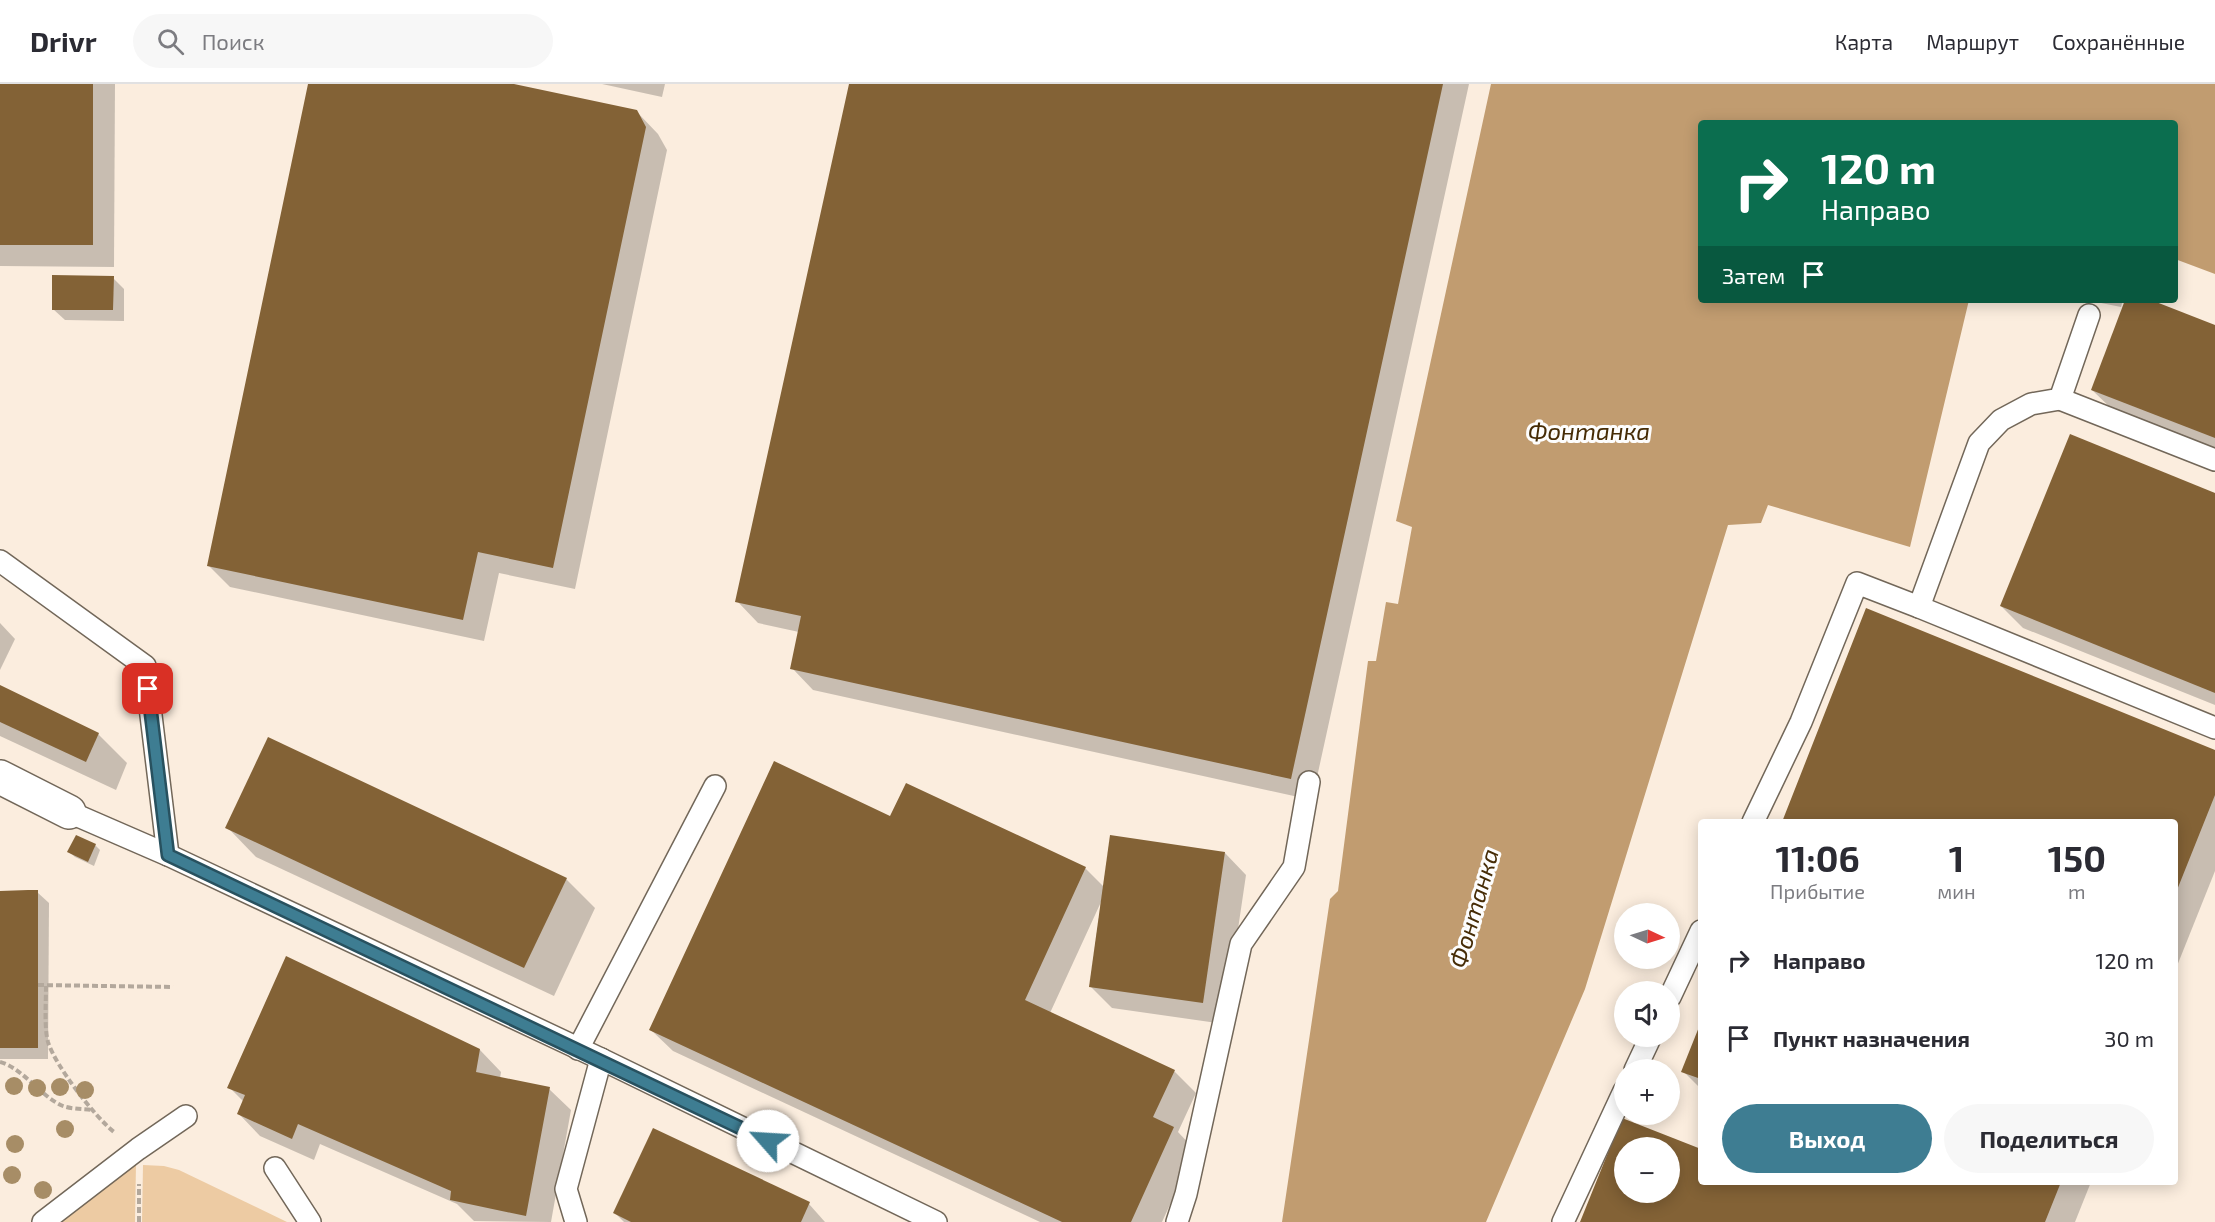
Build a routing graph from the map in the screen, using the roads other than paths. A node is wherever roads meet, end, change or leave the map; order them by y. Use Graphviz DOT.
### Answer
graph roads {
  1 [pos="2089,315"];
  2 [pos="2060,399"];
  3 [pos="2215,460"];
  4 [pos="0,561"];
  5 [pos="1919,607"];
  6 [pos="2215,728"];
  7 [pos="0,777"];
  8 [pos="1308,782"];
  9 [pos="715,786"];
  10 [pos="69,812"];
  11 [pos="1754,819"];
  12 [pos="168,855"];
  13 [pos="1698,937"];
  14 [pos="1678,981"];
  15 [pos="578,1049"];
  16 [pos="601,1059"];
  17 [pos="1614,1112"];
  18 [pos="186,1116"];
  19 [pos="275,1168"];
  20 [pos="43,1222"];
  21 [pos="310,1222"];
  22 [pos="576,1222"];
  23 [pos="936,1222"];
  24 [pos="1177,1222"];
  25 [pos="1563,1222"];
  1 -- 2 [label="lane"];
  2 -- 3 [label="lane"];
  2 -- 5 [label="lane"];
  4 -- 12 [label="lane"];
  5 -- 6 [label="lane"];
  5 -- 11 [label="lane"];
  7 -- 10 [label="street"];
  8 -- 24 [label="lane"];
  9 -- 15 [label="lane"];
  10 -- 12 [label="lane"];
  12 -- 15 [label="lane"];
  13 -- 14 [label="lane"];
  15 -- 16 [label="lane"];
  16 -- 22 [label="lane"];
  16 -- 23 [label="lane"];
  17 -- 25 [label="lane"];
  18 -- 20 [label="lane"];
  19 -- 21 [label="lane"];
}
